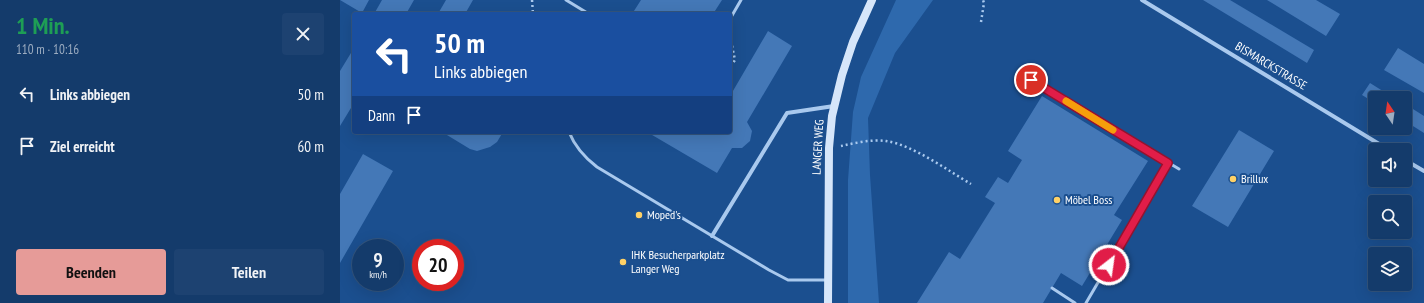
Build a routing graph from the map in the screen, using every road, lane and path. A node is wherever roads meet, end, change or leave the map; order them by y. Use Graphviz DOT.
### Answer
graph roads {
  1 [pos="532,0"];
  2 [pos="566,0"];
  3 [pos="741,0"];
  4 [pos="872,0"];
  5 [pos="983,0"];
  6 [pos="1142,0"];
  7 [pos="533,12"];
  8 [pos="586,12"];
  9 [pos="732,16"];
  10 [pos="981,22"];
  11 [pos="732,46"];
  12 [pos="732,65"];
  13 [pos="1031,80"];
  14 [pos="834,106"];
  15 [pos="570,134"];
  16 [pos="1377,143"];
  17 [pos="829,148"];
  18 [pos="1168,163"];
  19 [pos="1412,164"];
  20 [pos="1179,169"];
  21 [pos="1424,171"];
  22 [pos="971,184"];
  23 [pos="712,236"];
  24 [pos="828,280"];
  25 [pos="1052,288"];
  26 [pos="828,303"];
  27 [pos="1075,303"];
  28 [pos="1086,303"];
  1 -- 7 [label="path"];
  2 -- 8 [label="lane"];
  3 -- 9 [label="lane"];
  4 -- 14 [label="main road, LANGER WEG"];
  5 -- 10 [label="path"];
  6 -- 16 [label="street, BISMARCKSTRASSE"];
  11 -- 12 [label="path"];
  13 -- 18 [label="lane"];
  14 -- 17 [label="main road, LANGER WEG"];
  14 -- 23 [label="street"];
  15 -- 23 [label="lane"];
  17 -- 22 [label="path"];
  17 -- 24 [label="main road, LANGER WEG"];
  18 -- 20 [label="lane"];
  18 -- 28 [label="lane"];
  19 -- 21 [label="street"];
  23 -- 24 [label="lane"];
  24 -- 26 [label="main road, LANGER WEG"];
  25 -- 27 [label="lane"];
}
